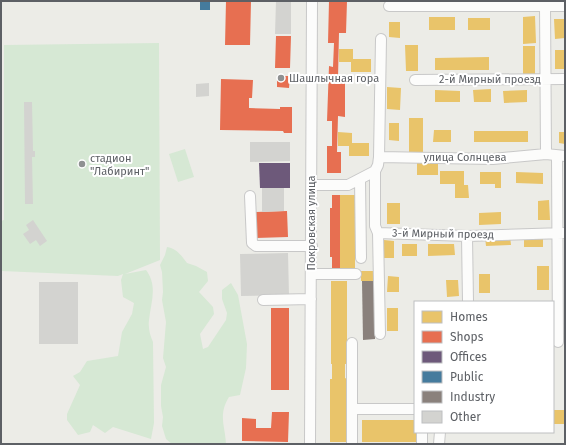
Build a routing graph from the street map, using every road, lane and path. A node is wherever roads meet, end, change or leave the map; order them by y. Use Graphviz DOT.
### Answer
graph roads {
  1 [pos="312,1"];
  2 [pos="388,6"];
  3 [pos="545,6"];
  4 [pos="565,6"];
  5 [pos="380,39"];
  6 [pos="545,79"];
  7 [pos="565,79"];
  8 [pos="415,80"];
  9 [pos="546,154"];
  10 [pos="561,156"];
  11 [pos="379,157"];
  12 [pos="375,171"];
  13 [pos="360,179"];
  14 [pos="312,185"];
  15 [pos="250,196"];
  16 [pos="378,233"];
  17 [pos="562,233"];
  18 [pos="467,236"];
  19 [pos="312,246"];
  20 [pos="362,258"];
  21 [pos="311,274"];
  22 [pos="356,274"];
  23 [pos="311,299"];
  24 [pos="263,300"];
  25 [pos="468,301"];
  26 [pos="380,334"];
  27 [pos="559,342"];
  28 [pos="352,343"];
  29 [pos="352,409"];
  30 [pos="414,409"];
  31 [pos="422,433"];
  32 [pos="440,433"];
  33 [pos="310,444"];
  34 [pos="352,444"];
  35 [pos="422,444"];
  36 [pos="439,444"];
  1 -- 14 [label="street, Покровская улица"];
  2 -- 3 [label="street"];
  3 -- 4 [label="street"];
  3 -- 6 [label="street"];
  5 -- 11 [label="street"];
  6 -- 7 [label="street, 2-й Мирный проезд"];
  6 -- 8 [label="street, 2-й Мирный проезд"];
  6 -- 9 [label="street"];
  9 -- 10 [label="street, улица Солнцева"];
  9 -- 11 [label="street, улица Солнцева"];
  10 -- 17 [label="street"];
  11 -- 12 [label="street"];
  12 -- 13 [label="street"];
  12 -- 16 [label="street, 3-й Мирный проезд"];
  13 -- 14 [label="street"];
  13 -- 20 [label="street"];
  14 -- 19 [label="street, Покровская улица"];
  15 -- 19 [label="street"];
  16 -- 18 [label="street, 3-й Мирный проезд"];
  16 -- 26 [label="street"];
  17 -- 18 [label="street, 3-й Мирный проезд"];
  17 -- 27 [label="street"];
  18 -- 25 [label="street"];
  19 -- 21 [label="street, Покровская улица"];
  21 -- 22 [label="street"];
  21 -- 23 [label="street, Покровская улица"];
  23 -- 24 [label="street"];
  23 -- 33 [label="street, Покровская улица"];
  28 -- 29 [label="street"];
  29 -- 30 [label="street"];
  29 -- 34 [label="street"];
  31 -- 35 [label="street"];
  32 -- 36 [label="street"];
}
